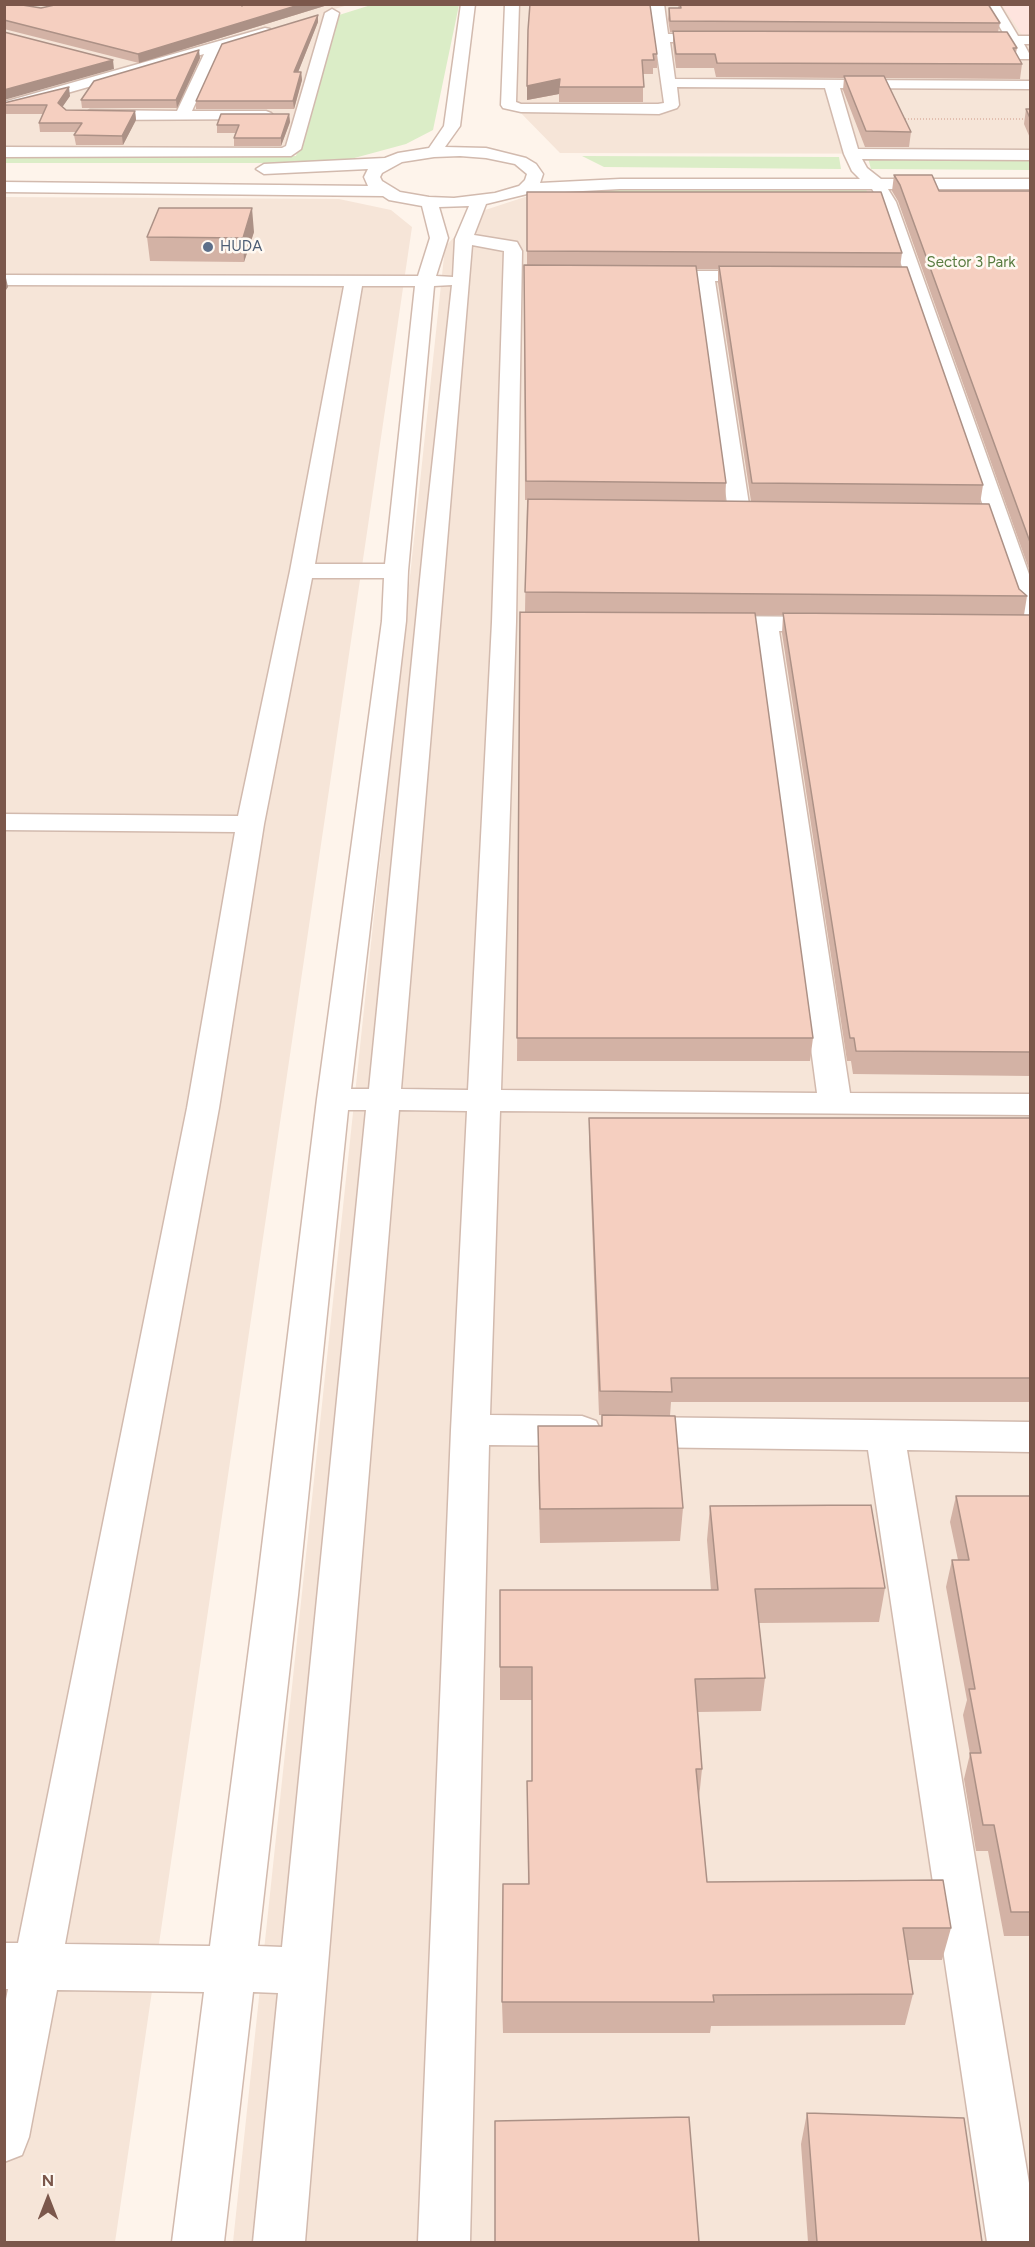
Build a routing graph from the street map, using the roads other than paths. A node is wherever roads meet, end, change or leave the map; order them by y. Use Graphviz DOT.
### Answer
graph roads {
  1 [pos="468,4"];
  2 [pos="512,4"];
  3 [pos="657,4"];
  4 [pos="992,4"];
  5 [pos="348,7"];
  6 [pos="332,13"];
  7 [pos="310,19"];
  8 [pos="278,29"];
  9 [pos="662,38"];
  10 [pos="732,38"];
  11 [pos="955,40"];
  12 [pos="1014,40"];
  13 [pos="1030,40"];
  14 [pos="214,48"];
  15 [pos="104,60"];
  16 [pos="1030,68"];
  17 [pos="139,69"];
  18 [pos="669,83"];
  19 [pos="89,84"];
  20 [pos="831,84"];
  21 [pos="1030,85"];
  22 [pos="4,107"];
  23 [pos="183,115"];
  24 [pos="291,116"];
  25 [pos="479,136"];
  26 [pos="4,152"];
  27 [pos="434,152"];
  28 [pos="486,153"];
  29 [pos="852,154"];
  30 [pos="1030,154"];
  31 [pos="384,163"];
  32 [pos="530,167"];
  33 [pos="4,168"];
  34 [pos="554,168"];
  35 [pos="589,170"];
  36 [pos="1030,172"];
  37 [pos="868,177"];
  38 [pos="1030,184"];
  39 [pos="4,187"];
  40 [pos="525,189"];
  41 [pos="383,190"];
  42 [pos="479,201"];
  43 [pos="429,202"];
  44 [pos="865,202"];
  45 [pos="894,202"];
  46 [pos="464,238"];
  47 [pos="633,276"];
  48 [pos="705,276"];
  49 [pos="786,276"];
  50 [pos="891,277"];
  51 [pos="914,277"];
  52 [pos="11,280"];
  53 [pos="462,280"];
  54 [pos="354,281"];
  55 [pos="424,282"];
  56 [pos="9,298"];
  57 [pos="716,511"];
  58 [pos="739,511"];
  59 [pos="762,511"];
  60 [pos="974,514"];
  61 [pos="997,514"];
  62 [pos="1020,547"];
  63 [pos="302,571"];
  64 [pos="396,571"];
  65 [pos="1027,620"];
  66 [pos="694,623"];
  67 [pos="766,624"];
  68 [pos="846,624"];
  69 [pos="4,822"];
  70 [pos="250,824"];
  71 [pos="333,1098"];
  72 [pos="383,1099"];
  73 [pos="483,1100"];
  74 [pos="835,1104"];
  75 [pos="1030,1105"];
  76 [pos="470,1430"];
  77 [pos="885,1435"];
  78 [pos="1030,1437"];
  79 [pos="21,1967"];
  80 [pos="231,1969"];
  81 [pos="303,1970"];
  82 [pos="4,2137"];
  83 [pos="198,2242"];
  84 [pos="279,2242"];
  85 [pos="444,2242"];
  86 [pos="1013,2242"];
  1 -- 27 [label="street"];
  2 -- 18 [label="street"];
  3 -- 9 [label="street"];
  4 -- 12 [label="street"];
  5 -- 6 [label="street"];
  6 -- 7 [label="street"];
  6 -- 24 [label="street"];
  8 -- 14 [label="street"];
  9 -- 10 [label="street"];
  9 -- 18 [label="street"];
  11 -- 12 [label="street"];
  12 -- 13 [label="street"];
  12 -- 16 [label="street"];
  14 -- 17 [label="street"];
  14 -- 23 [label="street"];
  15 -- 17 [label="street"];
  17 -- 19 [label="street"];
  18 -- 20 [label="street"];
  19 -- 22 [label="street"];
  19 -- 23 [label="street"];
  20 -- 21 [label="street"];
  20 -- 29 [label="street"];
  23 -- 24 [label="street"];
  24 -- 26 [label="street"];
  25 -- 28 [label="street"];
  27 -- 28 [label="street"];
  27 -- 31 [label="street"];
  28 -- 32 [label="street"];
  29 -- 30 [label="street"];
  29 -- 37 [label="street"];
  31 -- 33 [label="street"];
  31 -- 41 [label="street"];
  32 -- 34 [label="street"];
  32 -- 40 [label="street"];
  35 -- 37 [label="street"];
  36 -- 37 [label="street"];
  37 -- 38 [label="street"];
  37 -- 40 [label="street"];
  37 -- 45 [label="street"];
  39 -- 41 [label="street"];
  40 -- 42 [label="street"];
  41 -- 43 [label="street"];
  42 -- 43 [label="street"];
  42 -- 46 [label="street"];
  43 -- 55 [label="street"];
  44 -- 45 [label="street"];
  45 -- 51 [label="street"];
  46 -- 53 [label="street"];
  46 -- 73 [label="street"];
  47 -- 48 [label="street"];
  48 -- 49 [label="street"];
  48 -- 58 [label="street"];
  50 -- 51 [label="street"];
  51 -- 61 [label="street"];
  52 -- 54 [label="street"];
  52 -- 56 [label="street"];
  53 -- 55 [label="street"];
  53 -- 72 [label="street"];
  54 -- 55 [label="street"];
  54 -- 63 [label="street"];
  55 -- 64 [label="street"];
  57 -- 58 [label="street"];
  58 -- 59 [label="street"];
  60 -- 61 [label="street"];
  61 -- 62 [label="street"];
  62 -- 65 [label="street"];
  63 -- 64 [label="street"];
  63 -- 70 [label="street"];
  64 -- 71 [label="street"];
  66 -- 67 [label="street"];
  67 -- 68 [label="street"];
  67 -- 74 [label="street"];
  69 -- 70 [label="street"];
  70 -- 79 [label="street"];
  71 -- 72 [label="street"];
  71 -- 80 [label="street"];
  72 -- 73 [label="street"];
  72 -- 81 [label="street"];
  73 -- 74 [label="street"];
  73 -- 76 [label="street"];
  74 -- 75 [label="street"];
  76 -- 77 [label="street"];
  76 -- 85 [label="street"];
  77 -- 78 [label="street"];
  77 -- 86 [label="street"];
  79 -- 80 [label="street"];
  79 -- 82 [label="street"];
  80 -- 81 [label="street"];
  80 -- 83 [label="street"];
  81 -- 84 [label="street"];
}
